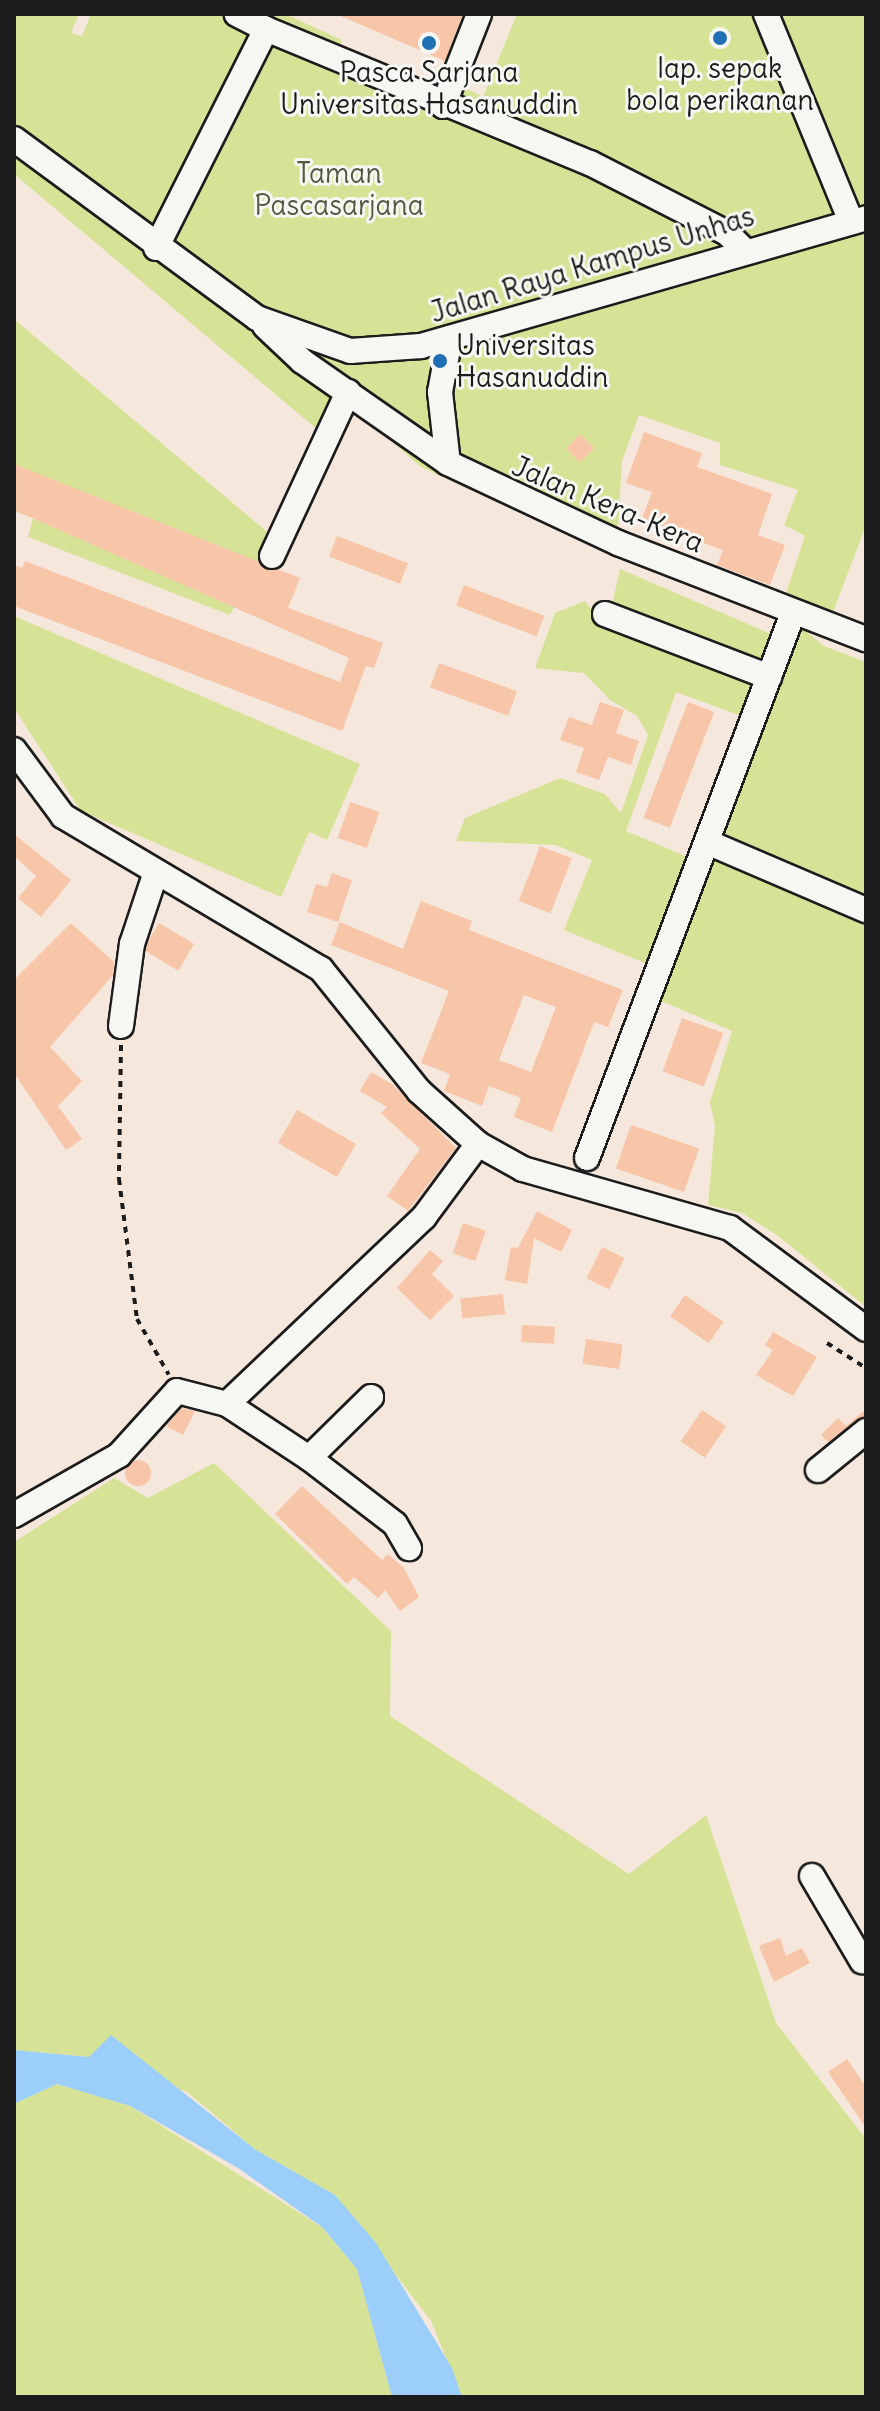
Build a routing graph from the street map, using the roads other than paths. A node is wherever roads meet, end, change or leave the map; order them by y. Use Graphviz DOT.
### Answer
graph roads {
  1 [pos="237,14"];
  2 [pos="479,14"];
  3 [pos="766,14"];
  4 [pos="266,29"];
  5 [pos="443,106"];
  6 [pos="14,139"];
  7 [pos="858,219"];
  8 [pos="156,248"];
  9 [pos="743,249"];
  10 [pos="257,318"];
  11 [pos="450,338"];
  12 [pos="348,392"];
  13 [pos="448,463"];
  14 [pos="272,556"];
  15 [pos="793,613"];
  16 [pos="605,614"];
  17 [pos="866,639"];
  18 [pos="769,677"];
  19 [pos="14,750"];
  20 [pos="707,842"];
  21 [pos="151,890"];
  22 [pos="866,910"];
  23 [pos="121,1026"];
  24 [pos="469,1154"];
  25 [pos="587,1158"];
  26 [pos="866,1329"];
  27 [pos="371,1397"];
  28 [pos="227,1404"];
  29 [pos="866,1431"];
  30 [pos="309,1458"];
  31 [pos="818,1470"];
  32 [pos="14,1515"];
  33 [pos="409,1548"];
  34 [pos="812,1876"];
  35 [pos="865,1966"];
  1 -- 4 [label="street"];
  2 -- 5 [label="street"];
  3 -- 7 [label="street"];
  4 -- 5 [label="street"];
  4 -- 8 [label="street"];
  5 -- 9 [label="street"];
  6 -- 8 [label="street, Jalan Raya Kampus Unhas"];
  7 -- 9 [label="street, Jalan Raya Kampus Unhas"];
  8 -- 10 [label="street, Jalan Raya Kampus Unhas"];
  9 -- 11 [label="street, Jalan Raya Kampus Unhas"];
  10 -- 11 [label="street, Jalan Raya Kampus Unhas"];
  10 -- 12 [label="street, Jalan Kera-Kera"];
  11 -- 13 [label="street"];
  12 -- 13 [label="street, Jalan Kera-Kera"];
  12 -- 14 [label="street"];
  13 -- 15 [label="street, Jalan Kera-Kera"];
  15 -- 17 [label="street, Jalan Kera-Kera"];
  15 -- 18 [label="street"];
  16 -- 18 [label="street"];
  18 -- 20 [label="street"];
  19 -- 21 [label="street"];
  20 -- 22 [label="street"];
  20 -- 25 [label="street"];
  21 -- 23 [label="street"];
  21 -- 24 [label="street"];
  24 -- 26 [label="street"];
  24 -- 28 [label="street"];
  27 -- 30 [label="street"];
  28 -- 30 [label="street"];
  28 -- 32 [label="street"];
  29 -- 31 [label="street"];
  30 -- 33 [label="street"];
  34 -- 35 [label="street"];
}
